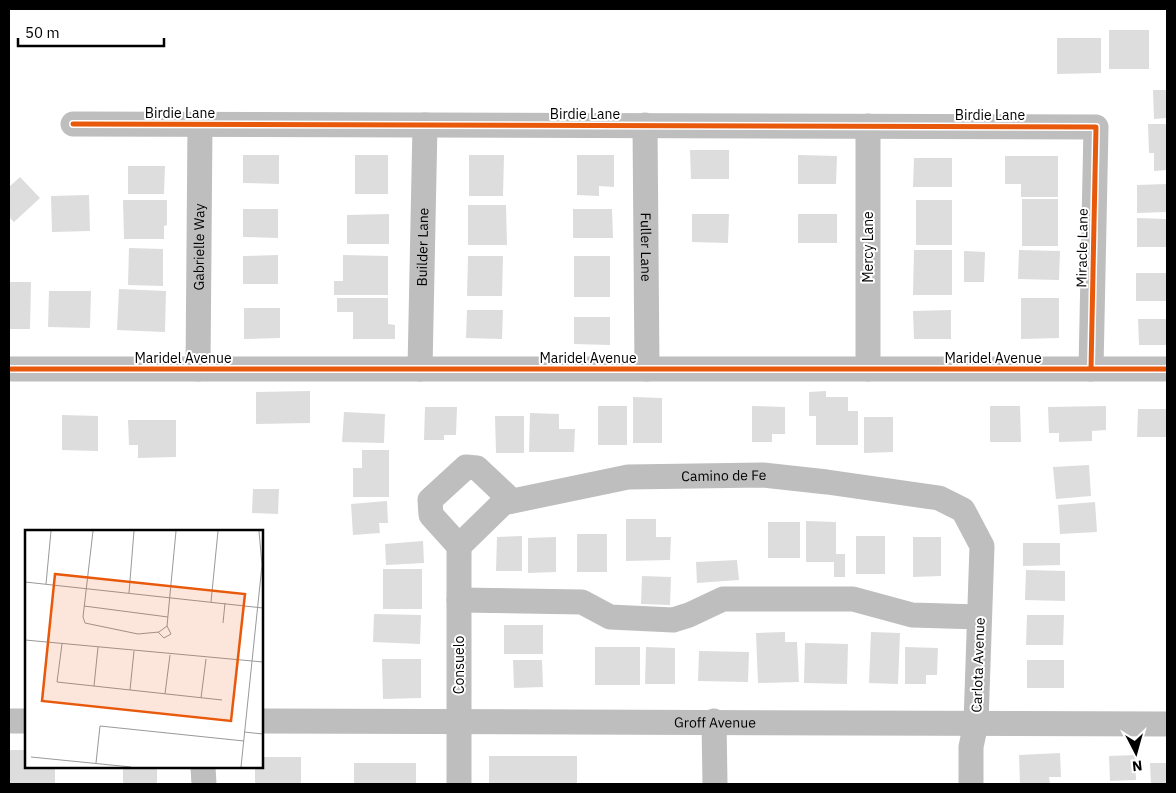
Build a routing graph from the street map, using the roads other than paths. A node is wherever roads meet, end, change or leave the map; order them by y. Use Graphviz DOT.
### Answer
graph roads {
  1 [pos="73,124"];
  2 [pos="200,124"];
  3 [pos="425,125"];
  4 [pos="645,125"];
  5 [pos="868,126"];
  6 [pos="1096,127"];
  7 [pos="9,369"];
  8 [pos="198,369"];
  9 [pos="420,369"];
  10 [pos="647,369"];
  11 [pos="868,369"];
  12 [pos="1091,369"];
  13 [pos="1167,369"];
  14 [pos="512,501"];
  15 [pos="460,546"];
  16 [pos="982,546"];
  17 [pos="459,600"];
  18 [pos="980,617"];
  19 [pos="9,721"];
  20 [pos="25,721"];
  21 [pos="262,721"];
  22 [pos="459,721"];
  23 [pos="714,721"];
  24 [pos="976,723"];
  25 [pos="1167,724"];
  26 [pos="204,768"];
  27 [pos="204,784"];
  28 [pos="460,784"];
  29 [pos="715,784"];
  30 [pos="971,784"];
  1 -- 2 [label="street, Birdie Lane"];
  2 -- 3 [label="street, Birdie Lane"];
  2 -- 8 [label="street, Gabrielle Way"];
  3 -- 4 [label="street, Birdie Lane"];
  3 -- 9 [label="street, Builder Lane"];
  4 -- 5 [label="street, Birdie Lane"];
  4 -- 10 [label="street, Fuller Lane"];
  5 -- 6 [label="street, Birdie Lane"];
  5 -- 11 [label="street, Mercy Lane"];
  6 -- 12 [label="street, Miracle Lane"];
  7 -- 8 [label="street, Maridel Avenue"];
  8 -- 9 [label="street, Maridel Avenue"];
  9 -- 10 [label="street, Maridel Avenue"];
  10 -- 11 [label="street, Maridel Avenue"];
  11 -- 12 [label="street, Maridel Avenue"];
  12 -- 13 [label="street, Maridel Avenue"];
  14 -- 15 [label="street, Camino de Fe"];
  14 -- 15 [label="street"];
  14 -- 16 [label="street, Camino de Fe"];
  15 -- 17 [label="street, Consuelo"];
  16 -- 18 [label="street, Carlota Avenue"];
  17 -- 18 [label="street"];
  17 -- 22 [label="street, Consuelo"];
  18 -- 24 [label="street, Carlota Avenue"];
  19 -- 20 [label="street"];
  21 -- 22 [label="street, Groff Avenue"];
  22 -- 23 [label="street, Groff Avenue"];
  22 -- 28 [label="street, Consuelo"];
  23 -- 24 [label="street, Groff Avenue"];
  23 -- 29 [label="street"];
  24 -- 25 [label="street, Groff Avenue"];
  24 -- 30 [label="street, Carlota Avenue"];
  26 -- 27 [label="street"];
}
